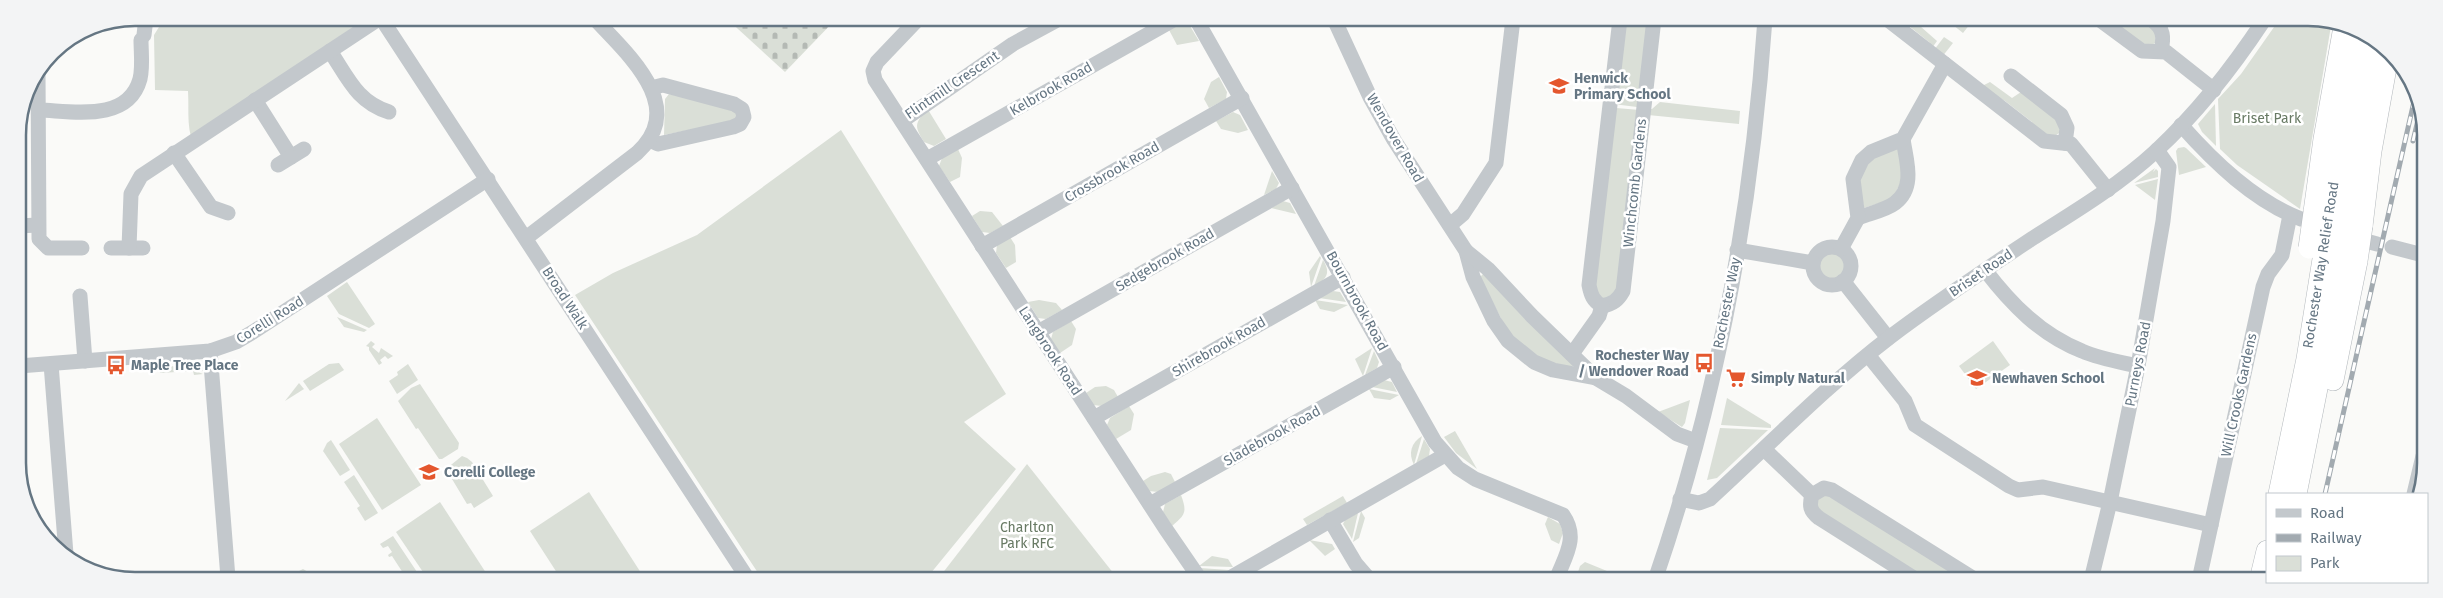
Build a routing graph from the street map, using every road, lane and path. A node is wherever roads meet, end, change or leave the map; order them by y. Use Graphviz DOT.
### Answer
graph roads {
  1 [pos="145,26"];
  2 [pos="368,26"];
  3 [pos="385,26"];
  4 [pos="601,26"];
  5 [pos="911,26"];
  6 [pos="1045,26"];
  7 [pos="1163,26"];
  8 [pos="1200,26"];
  9 [pos="1337,26"];
  10 [pos="1512,26"];
  11 [pos="1619,26"];
  12 [pos="1653,26"];
  13 [pos="1764,26"];
  14 [pos="1896,26"];
  15 [pos="2108,26"];
  16 [pos="2159,26"];
  17 [pos="2260,26"];
  18 [pos="2343,32"];
  19 [pos="2361,40"];
  20 [pos="2374,49"];
  21 [pos="330,51"];
  22 [pos="2160,51"];
  23 [pos="2387,61"];
  24 [pos="1945,64"];
  25 [pos="2011,76"];
  26 [pos="38,87"];
  27 [pos="651,88"];
  28 [pos="2214,90"];
  29 [pos="1242,98"];
  30 [pos="255,100"];
  31 [pos="38,110"];
  32 [pos="379,114"];
  33 [pos="902,121"];
  34 [pos="2181,125"];
  35 [pos="1903,139"];
  36 [pos="649,140"];
  37 [pos="2065,143"];
  38 [pos="2157,150"];
  39 [pos="174,153"];
  40 [pos="291,157"];
  41 [pos="927,159"];
  42 [pos="488,179"];
  43 [pos="1292,188"];
  44 [pos="2108,190"];
  45 [pos="228,213"];
  46 [pos="1858,218"];
  47 [pos="1450,225"];
  48 [pos="26,226"];
  49 [pos="38,226"];
  50 [pos="2342,227"];
  51 [pos="526,238"];
  52 [pos="982,246"];
  53 [pos="82,248"];
  54 [pos="111,248"];
  55 [pos="1841,249"];
  56 [pos="1737,250"];
  57 [pos="1466,251"];
  58 [pos="2417,253"];
  59 [pos="2332,255"];
  60 [pos="1813,263"];
  61 [pos="1985,270"];
  62 [pos="1343,277"];
  63 [pos="1843,281"];
  64 [pos="80,296"];
  65 [pos="1602,306"];
  66 [pos="1038,332"];
  67 [pos="1888,338"];
  68 [pos="210,351"];
  69 [pos="1572,354"];
  70 [pos="1868,355"];
  71 [pos="85,361"];
  72 [pos="51,364"];
  73 [pos="26,366"];
  74 [pos="2138,366"];
  75 [pos="1394,367"];
  76 [pos="1596,378"];
  77 [pos="1094,418"];
  78 [pos="1696,441"];
  79 [pos="2298,441"];
  80 [pos="1764,449"];
  81 [pos="1446,455"];
  82 [pos="2279,493"];
  83 [pos="2296,493"];
  84 [pos="1812,495"];
  85 [pos="1680,499"];
  86 [pos="2110,502"];
  87 [pos="1150,504"];
  88 [pos="1330,520"];
  89 [pos="2212,524"];
  90 [pos="65,546"];
  91 [pos="2266,555"];
  92 [pos="228,572"];
  93 [pos="743,572"];
  94 [pos="1195,572"];
  95 [pos="1240,572"];
  96 [pos="1363,572"];
  97 [pos="1559,572"];
  98 [pos="1657,572"];
  99 [pos="1904,572"];
  100 [pos="1963,572"];
  101 [pos="2093,572"];
  102 [pos="2201,572"];
  103 [pos="2262,572"];
  1 -- 31 [label="street"];
  2 -- 21 [label="street"];
  3 -- 42 [label="street, Broad Walk"];
  4 -- 27 [label="street"];
  5 -- 33 [label="street, Flintmill Crescent"];
  6 -- 33 [label="street, Flintmill Crescent"];
  7 -- 41 [label="street, Kelbrook Road"];
  8 -- 29 [label="street, Bournbrook Road"];
  9 -- 47 [label="street, Wendover Road"];
  10 -- 47 [label="street"];
  11 -- 65 [label="street"];
  12 -- 65 [label="street, Winchcomb Gardens"];
  13 -- 56 [label="street, Rochester Way"];
  14 -- 24 [label="street"];
  15 -- 22 [label="street"];
  16 -- 22 [label="street"];
  17 -- 28 [label="street, Briset Road"];
  18 -- 50 [label="highway"];
  19 -- 50 [label="highway, Rochester Way Relief Road"];
  20 -- 50 [label="highway, Rochester Way Relief Road"];
  21 -- 30 [label="street"];
  21 -- 32 [label="street"];
  22 -- 28 [label="street"];
  23 -- 50 [label="highway"];
  24 -- 35 [label="street"];
  24 -- 37 [label="street"];
  25 -- 37 [label="street"];
  26 -- 31 [label="street"];
  27 -- 36 [label="street"];
  27 -- 36 [label="street"];
  28 -- 34 [label="street, Briset Road"];
  29 -- 43 [label="street, Bournbrook Road"];
  29 -- 52 [label="street, Crossbrook Road"];
  30 -- 39 [label="street"];
  30 -- 40 [label="street"];
  31 -- 49 [label="street"];
  33 -- 41 [label="street, Langbrook Road"];
  34 -- 38 [label="street, Briset Road"];
  34 -- 50 [label="street"];
  35 -- 46 [label="street"];
  35 -- 46 [label="street"];
  36 -- 51 [label="street"];
  37 -- 44 [label="street"];
  38 -- 44 [label="street, Briset Road"];
  38 -- 74 [label="street, Purneys Road"];
  39 -- 45 [label="street"];
  39 -- 54 [label="street"];
  41 -- 52 [label="street, Langbrook Road"];
  42 -- 51 [label="street, Broad Walk"];
  42 -- 68 [label="street, Corelli Road"];
  43 -- 62 [label="street, Bournbrook Road"];
  43 -- 66 [label="street, Sedgebrook Road"];
  44 -- 61 [label="street, Briset Road"];
  46 -- 55 [label="street"];
  47 -- 57 [label="street, Wendover Road"];
  48 -- 49 [label="street"];
  49 -- 53 [label="street"];
  50 -- 58 [label="street"];
  50 -- 59 [label="highway, bridge"];
  50 -- 59 [label="highway, bridge"];
  50 -- 89 [label="street, Will Crooks Gardens"];
  51 -- 93 [label="street, Broad Walk"];
  52 -- 66 [label="street, Langbrook Road"];
  55 -- 60 [label="street"];
  55 -- 63 [label="street"];
  56 -- 60 [label="street"];
  56 -- 78 [label="street, Rochester Way"];
  57 -- 69 [label="street, Wendover Road"];
  57 -- 76 [label="street, Wendover Road"];
  59 -- 79 [label="highway"];
  59 -- 79 [label="highway"];
  60 -- 63 [label="street"];
  61 -- 67 [label="street, Briset Road"];
  61 -- 74 [label="street"];
  62 -- 75 [label="street, Bournbrook Road"];
  62 -- 77 [label="street, Shirebrook Road"];
  63 -- 67 [label="street"];
  64 -- 71 [label="street"];
  65 -- 69 [label="street, Winchcomb Gardens"];
  66 -- 77 [label="street, Langbrook Road"];
  67 -- 70 [label="street, Briset Road"];
  68 -- 71 [label="street, Corelli Road"];
  68 -- 92 [label="street"];
  69 -- 76 [label="street, Wendover Road"];
  70 -- 80 [label="street, Briset Road"];
  70 -- 86 [label="street"];
  71 -- 72 [label="street, Corelli Road"];
  72 -- 73 [label="street, Corelli Road"];
  72 -- 90 [label="street"];
  74 -- 86 [label="street, Purneys Road"];
  75 -- 81 [label="street, Bournbrook Road"];
  75 -- 87 [label="street, Sladebrook Road"];
  76 -- 78 [label="street, Wendover Road"];
  77 -- 87 [label="street, Langbrook Road"];
  78 -- 85 [label="street, Rochester Way"];
  79 -- 82 [label="highway"];
  79 -- 83 [label="highway"];
  80 -- 84 [label="street"];
  80 -- 85 [label="street, Briset Road"];
  81 -- 88 [label="street"];
  81 -- 97 [label="street, Bournbrook Road"];
  84 -- 99 [label="street"];
  84 -- 100 [label="street"];
  85 -- 98 [label="street, Rochester Way"];
  86 -- 89 [label="street"];
  86 -- 101 [label="street, Purneys Road"];
  87 -- 94 [label="street, Langbrook Road"];
  88 -- 95 [label="street"];
  88 -- 96 [label="street"];
  89 -- 102 [label="street, Will Crooks Gardens"];
  91 -- 103 [label="highway"];
}
